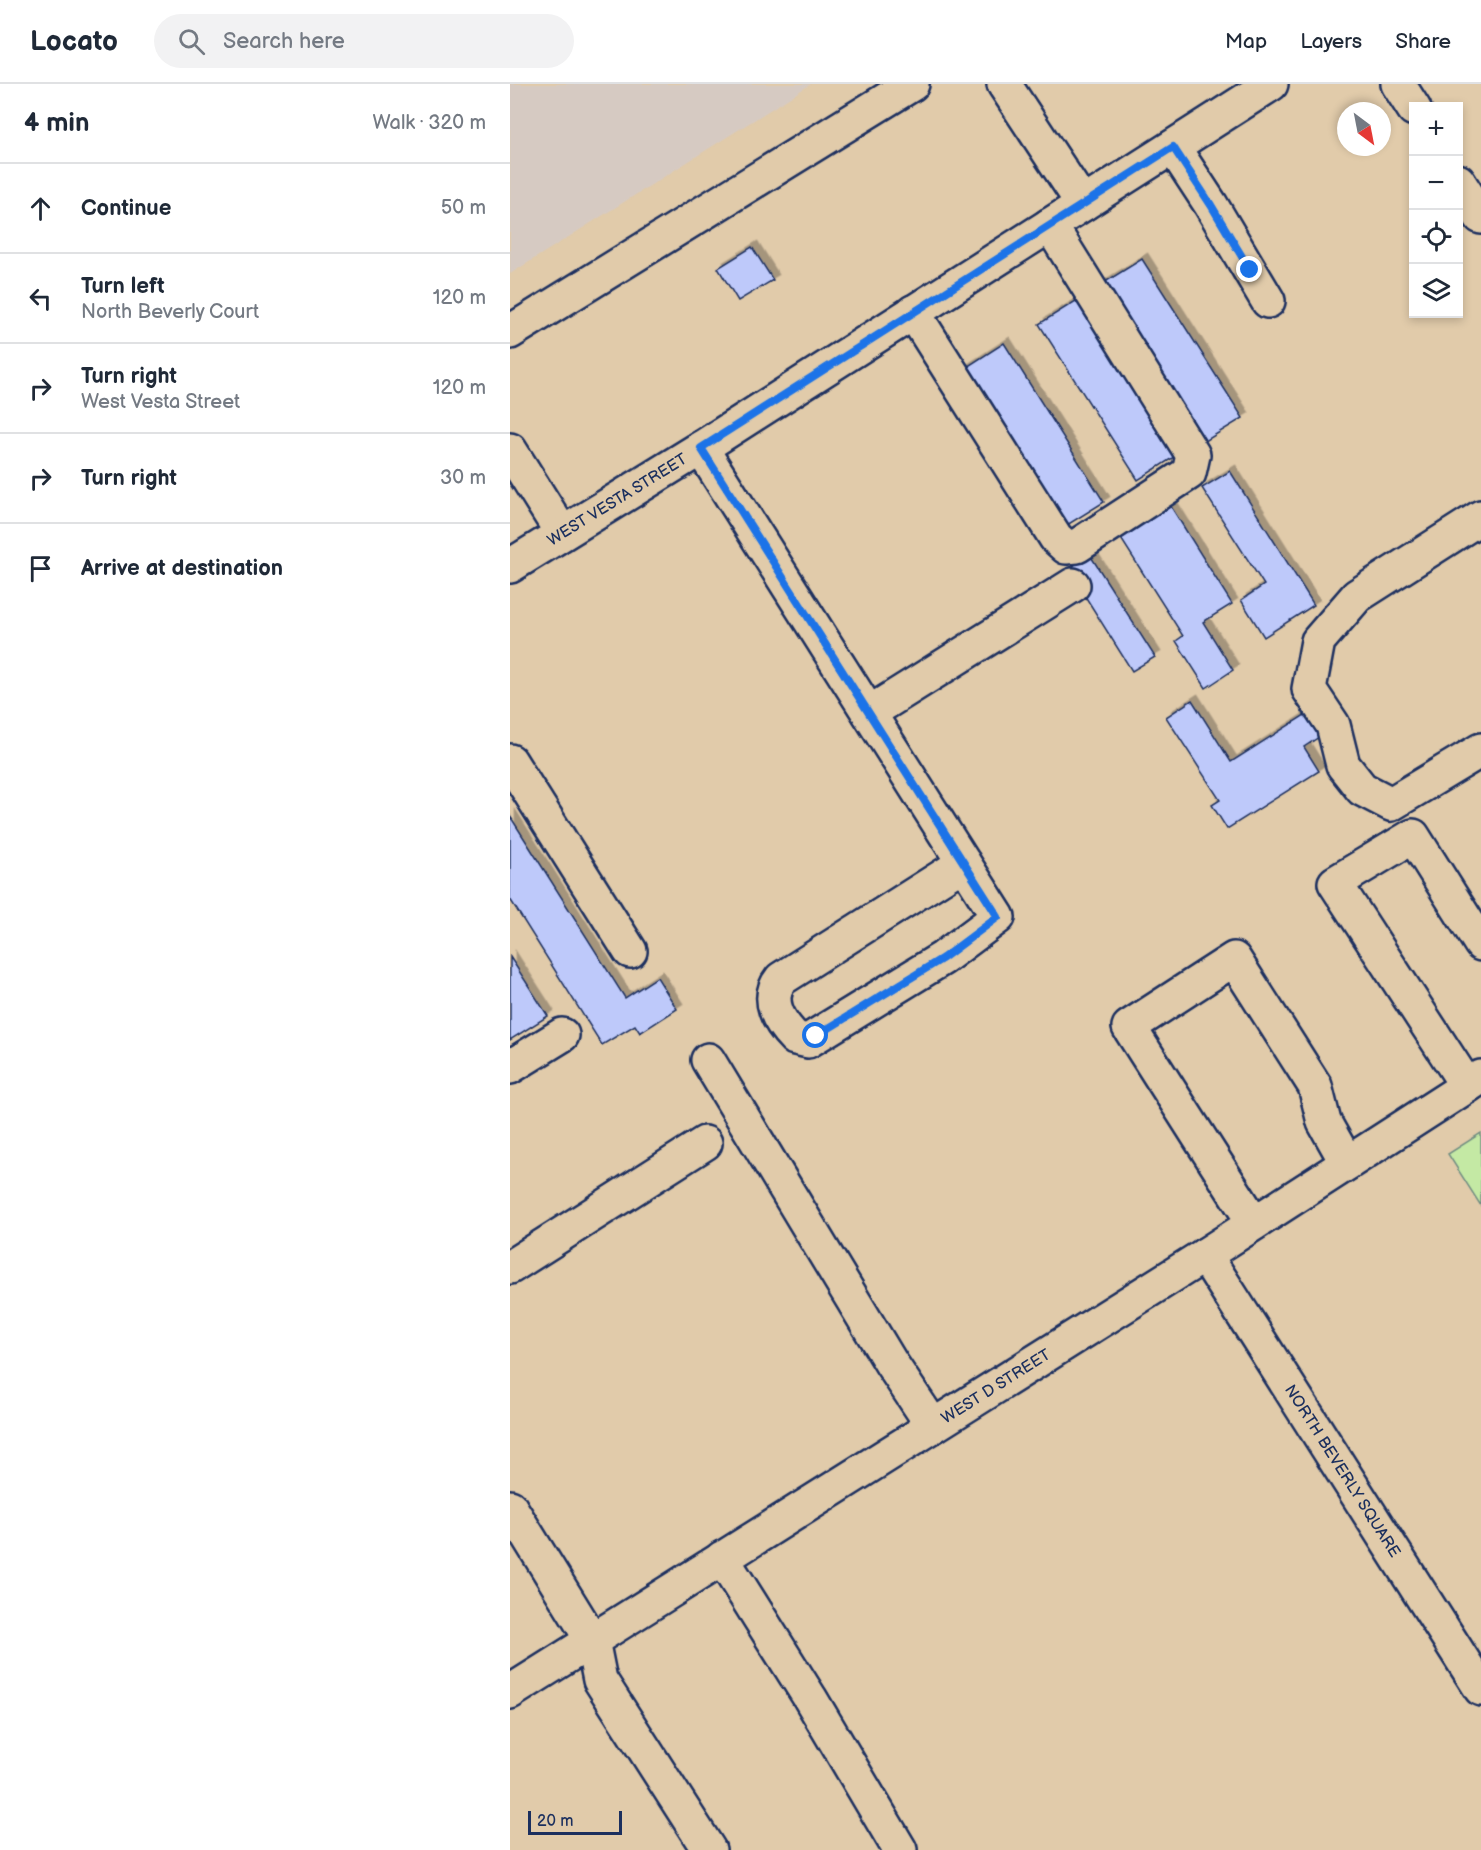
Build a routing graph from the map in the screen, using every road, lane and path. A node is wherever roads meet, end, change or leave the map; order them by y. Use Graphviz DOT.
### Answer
graph roads {
  1 [pos="912,84"];
  2 [pos="1004,84"];
  3 [pos="1271,84"];
  4 [pos="1398,84"];
  5 [pos="1409,102"];
  6 [pos="1173,147"];
  7 [pos="1463,189"];
  8 [pos="1083,204"];
  9 [pos="1481,216"];
  10 [pos="1050,225"];
  11 [pos="1268,301"];
  12 [pos="913,312"];
  13 [pos="510,332"];
  14 [pos="701,448"];
  15 [pos="510,450"];
  16 [pos="1481,518"];
  17 [pos="562,533"];
  18 [pos="510,566"];
  19 [pos="1072,585"];
  20 [pos="869,713"];
  21 [pos="1481,750"];
  22 [pos="510,761"];
  23 [pos="964,863"];
  24 [pos="1481,944"];
  25 [pos="630,951"];
  26 [pos="562,1035"];
  27 [pos="708,1060"];
  28 [pos="510,1067"];
  29 [pos="1474,1082"];
  30 [pos="705,1143"];
  31 [pos="1347,1163"];
  32 [pos="1254,1223"];
  33 [pos="1205,1255"];
  34 [pos="510,1267"];
  35 [pos="933,1426"];
  36 [pos="510,1507"];
  37 [pos="722,1558"];
  38 [pos="592,1640"];
  39 [pos="1481,1689"];
  40 [pos="510,1692"];
  41 [pos="709,1850"];
  42 [pos="900,1850"];
  1 -- 13 [label="street"];
  2 -- 8 [label="street"];
  3 -- 6 [label="street, WEST VESTA STREET"];
  4 -- 5 [label="street"];
  6 -- 8 [label="street, WEST VESTA STREET"];
  6 -- 11 [label="street"];
  7 -- 9 [label="street"];
  8 -- 10 [label="street, WEST VESTA STREET"];
  10 -- 12 [label="street, WEST VESTA STREET"];
  10 -- 12 [label="street"];
  12 -- 14 [label="street, WEST VESTA STREET"];
  14 -- 17 [label="street, WEST VESTA STREET"];
  14 -- 20 [label="street"];
  15 -- 17 [label="street"];
  16 -- 21 [label="street"];
  17 -- 18 [label="street, WEST VESTA STREET"];
  19 -- 20 [label="street"];
  20 -- 23 [label="street"];
  22 -- 25 [label="street"];
  23 -- 23 [label="street"];
  24 -- 29 [label="street"];
  26 -- 28 [label="street"];
  27 -- 35 [label="street"];
  29 -- 31 [label="street, WEST D STREET"];
  30 -- 34 [label="street"];
  31 -- 32 [label="street, WEST D STREET"];
  31 -- 32 [label="street"];
  32 -- 33 [label="street, WEST D STREET"];
  33 -- 35 [label="street, WEST D STREET"];
  33 -- 39 [label="street, NORTH BEVERLY SQUARE"];
  35 -- 37 [label="street, WEST D STREET"];
  36 -- 38 [label="street"];
  37 -- 38 [label="street, WEST D STREET"];
  37 -- 42 [label="street"];
  38 -- 40 [label="street, WEST D STREET"];
  38 -- 41 [label="street"];
}
